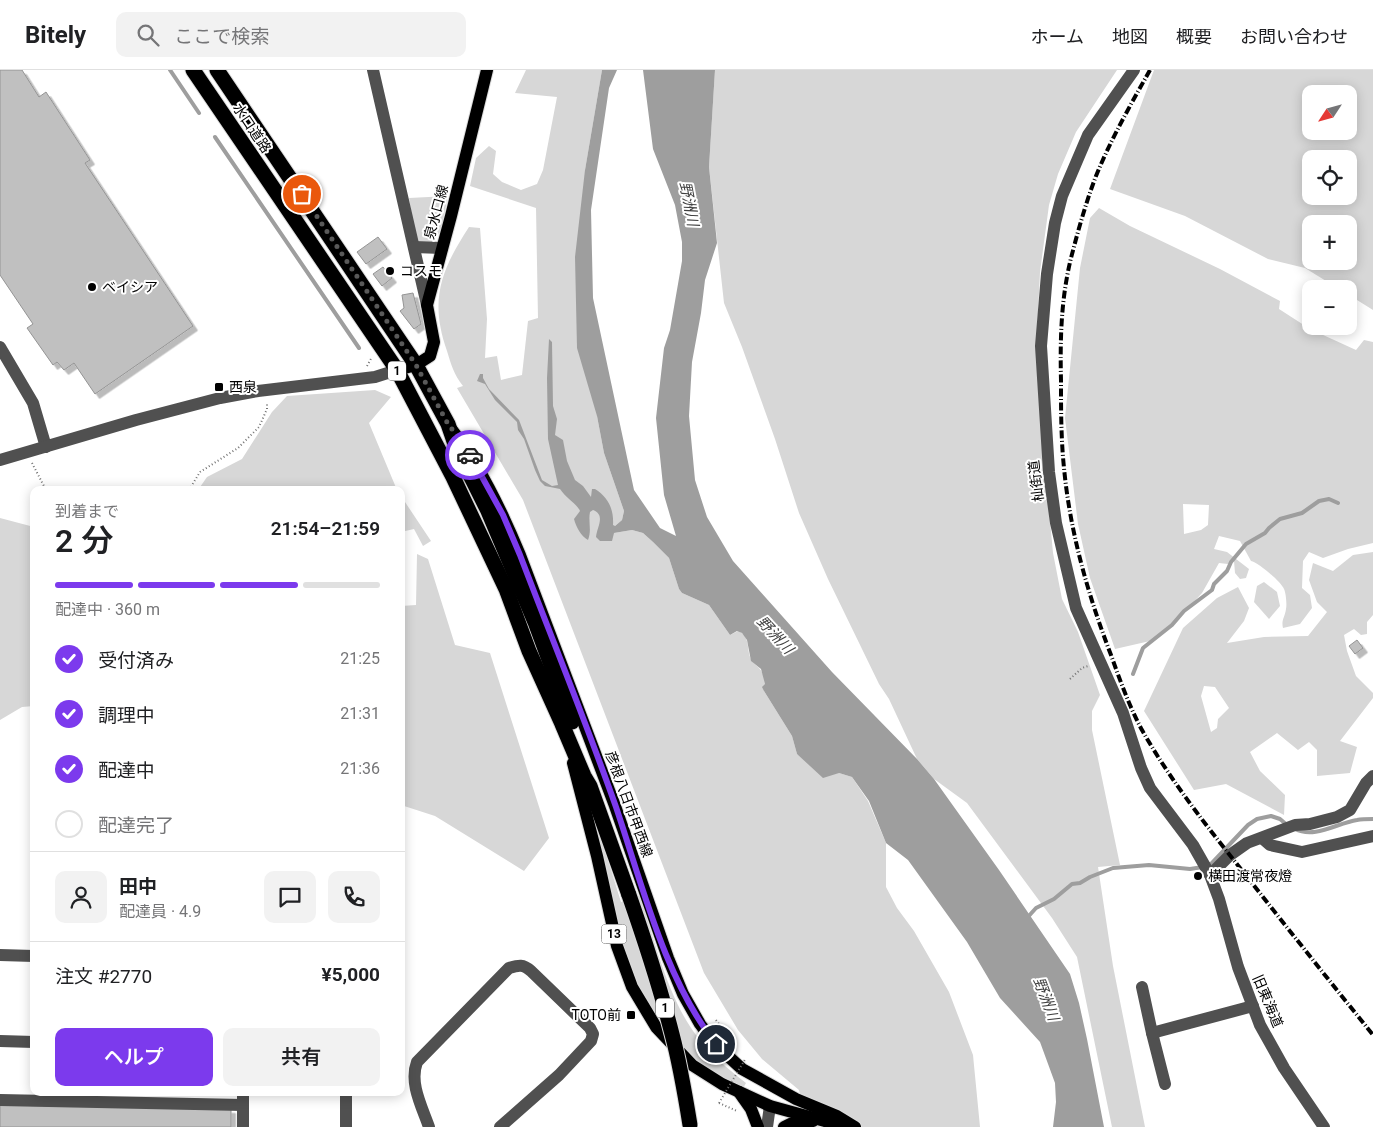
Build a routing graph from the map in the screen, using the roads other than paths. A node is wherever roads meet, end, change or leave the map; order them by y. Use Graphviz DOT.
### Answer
graph roads {
  1 [pos="193,70"];
  2 [pos="217,70"];
  3 [pos="373,70"];
  4 [pos="487,70"];
  5 [pos="1134,70"];
  6 [pos="443,243"];
  7 [pos="414,247"];
  8 [pos="427,305"];
  9 [pos="0,347"];
  10 [pos="4,364"];
  11 [pos="416,365"];
  12 [pos="396,370"];
  13 [pos="448,424"];
  14 [pos="46,447"];
  15 [pos="0,460"];
  16 [pos="552,700"];
  17 [pos="1373,776"];
  18 [pos="590,786"];
  19 [pos="1373,836"];
  20 [pos="1262,838"];
  21 [pos="1207,869"];
  22 [pos="0,955"];
  23 [pos="30,956"];
  24 [pos="1142,987"];
  25 [pos="1253,1006"];
  26 [pos="1152,1033"];
  27 [pos="0,1041"];
  28 [pos="30,1042"];
  29 [pos="744,1064"];
  30 [pos="1165,1084"];
  31 [pos="739,1092"];
  32 [pos="346,1096"];
  33 [pos="243,1099"];
  34 [pos="796,1099"];
  35 [pos="0,1100"];
  36 [pos="770,1106"];
  37 [pos="799,1117"];
  38 [pos="690,1126"];
  39 [pos="242,1127"];
  40 [pos="346,1127"];
  41 [pos="429,1127"];
  42 [pos="500,1127"];
  43 [pos="758,1127"];
  44 [pos="767,1127"];
  45 [pos="784,1127"];
  46 [pos="846,1127"];
  47 [pos="854,1127"];
  48 [pos="1324,1127"];
  1 -- 12 [label="highway, 水口道路 / 1"];
  2 -- 11 [label="highway, 水口道路 / 1"];
  3 -- 7 [label="street"];
  4 -- 6 [label="main road, 泉水口線"];
  5 -- 21 [label="street, 杣街道"];
  6 -- 7 [label="street"];
  6 -- 8 [label="main road, 泉水口線"];
  7 -- 8 [label="street"];
  8 -- 11 [label="main road, 泉水口線"];
  9 -- 10 [label="street"];
  10 -- 14 [label="street"];
  11 -- 12 [label="main road"];
  11 -- 13 [label="highway, 水口道路 / 1"];
  12 -- 14 [label="street"];
  12 -- 16 [label="highway, 水口道路 / 1"];
  13 -- 18 [label="highway, 水口道路 / 1"];
  13 -- 29 [label="main road, 彦根八日市甲西線"];
  14 -- 15 [label="street"];
  16 -- 18 [label="highway, 水口道路 / 1"];
  16 -- 31 [label="main road, 13"];
  17 -- 20 [label="street"];
  18 -- 38 [label="highway, 水口道路 / 1, bridge"];
  19 -- 20 [label="street"];
  20 -- 21 [label="street"];
  21 -- 25 [label="street, 旧東海道"];
  22 -- 23 [label="street"];
  24 -- 26 [label="street"];
  25 -- 26 [label="street"];
  25 -- 48 [label="street, 旧東海道"];
  26 -- 30 [label="street"];
  27 -- 28 [label="street"];
  29 -- 34 [label="main road, 彦根八日市甲西線"];
  29 -- 36 [label="main road"];
  31 -- 36 [label="main road, 13"];
  31 -- 43 [label="main road"];
  32 -- 40 [label="street"];
  33 -- 35 [label="street"];
  33 -- 39 [label="street"];
  34 -- 36 [label="main road"];
  34 -- 47 [label="main road, 彦根八日市甲西線"];
  36 -- 37 [label="main road, 13"];
  36 -- 44 [label="street"];
  37 -- 45 [label="main road"];
  37 -- 46 [label="main road, 13"];
  41 -- 42 [label="street"];
}
